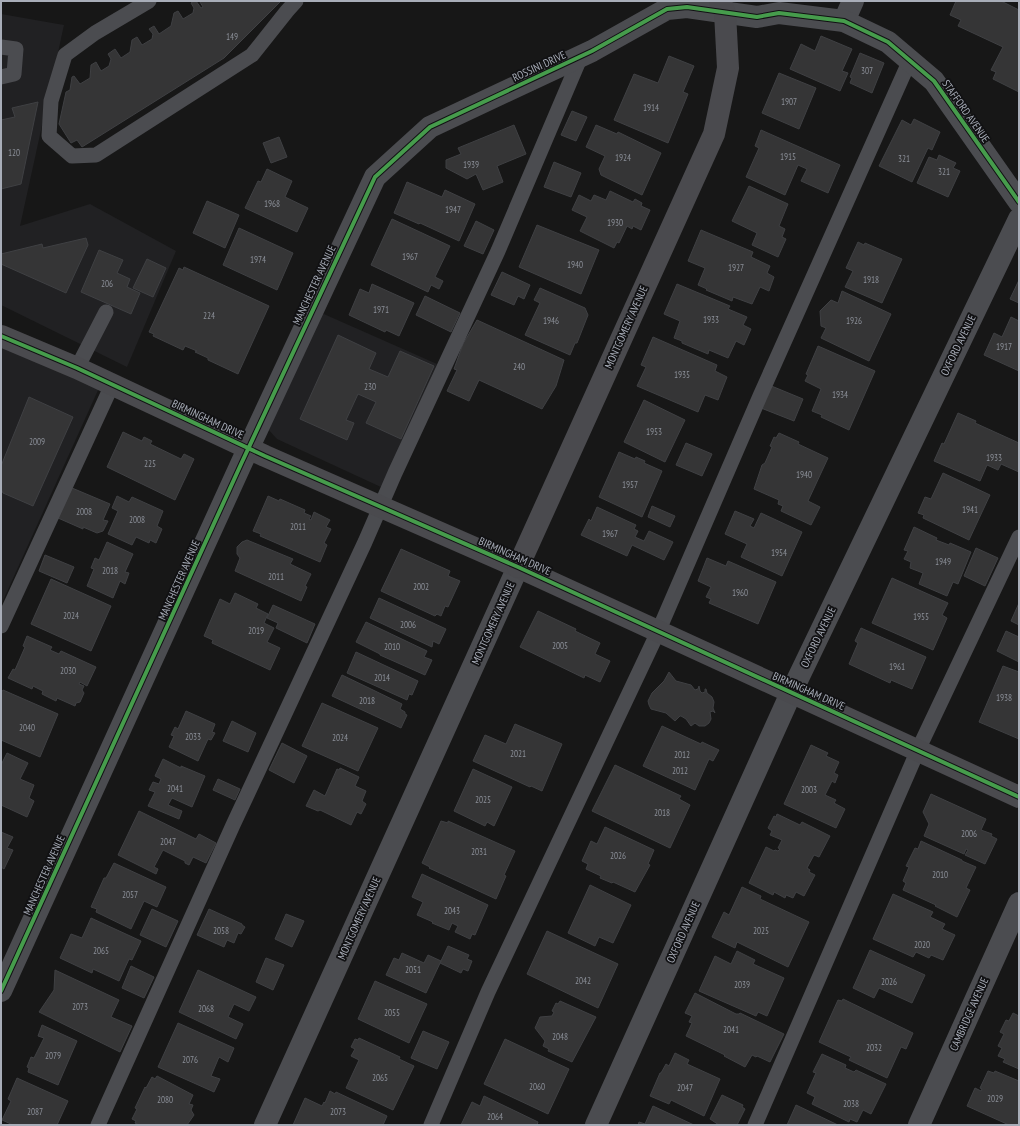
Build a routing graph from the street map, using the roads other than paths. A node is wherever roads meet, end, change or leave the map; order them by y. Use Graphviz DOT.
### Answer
graph roads {
  1 [pos="149,1"];
  2 [pos="296,1"];
  3 [pos="853,1"];
  4 [pos="723,7"];
  5 [pos="844,21"];
  6 [pos="1,47"];
  7 [pos="581,56"];
  8 [pos="910,60"];
  9 [pos="1,77"];
  10 [pos="375,177"];
  11 [pos="1019,202"];
  12 [pos="1019,219"];
  13 [pos="106,312"];
  14 [pos="1,336"];
  15 [pos="77,368"];
  16 [pos="112,384"];
  17 [pos="249,448"];
  18 [pos="380,506"];
  19 [pos="1019,538"];
  20 [pos="518,567"];
  21 [pos="1,626"];
  22 [pos="658,632"];
  23 [pos="791,693"];
  24 [pos="918,750"];
  25 [pos="1019,797"];
  26 [pos="1019,903"];
  27 [pos="1,991"];
  28 [pos="98,1125"];
  29 [pos="265,1125"];
  30 [pos="431,1125"];
  31 [pos="596,1125"];
  32 [pos="755,1125"];
  33 [pos="919,1125"];
  1 -- 2 [label="lane"];
  3 -- 5 [label="street"];
  4 -- 5 [label="street, STAFFORD AVENUE"];
  4 -- 7 [label="street, ROSSINI DRIVE"];
  4 -- 20 [label="main road, MONTGOMERY AVENUE"];
  5 -- 8 [label="street, STAFFORD AVENUE"];
  6 -- 9 [label="lane"];
  7 -- 10 [label="street, ROSSINI DRIVE"];
  7 -- 18 [label="lane"];
  8 -- 11 [label="street, STAFFORD AVENUE"];
  8 -- 22 [label="lane"];
  10 -- 17 [label="street, MANCHESTER AVENUE"];
  12 -- 23 [label="street, OXFORD AVENUE"];
  13 -- 15 [label="lane"];
  14 -- 15 [label="main road, BIRMINGHAM DRIVE"];
  15 -- 16 [label="main road, BIRMINGHAM DRIVE"];
  16 -- 17 [label="main road, BIRMINGHAM DRIVE"];
  16 -- 21 [label="lane"];
  17 -- 18 [label="main road, BIRMINGHAM DRIVE"];
  17 -- 27 [label="street, MANCHESTER AVENUE"];
  18 -- 20 [label="main road, BIRMINGHAM DRIVE"];
  18 -- 28 [label="lane"];
  19 -- 24 [label="lane"];
  20 -- 22 [label="main road, BIRMINGHAM DRIVE"];
  20 -- 29 [label="street, MONTGOMERY AVENUE"];
  22 -- 23 [label="main road, BIRMINGHAM DRIVE"];
  22 -- 30 [label="lane"];
  23 -- 24 [label="main road, BIRMINGHAM DRIVE"];
  23 -- 31 [label="street, OXFORD AVENUE"];
  24 -- 25 [label="main road, BIRMINGHAM DRIVE"];
  24 -- 32 [label="lane"];
  26 -- 33 [label="street, CAMBRIDGE AVENUE"];
}
